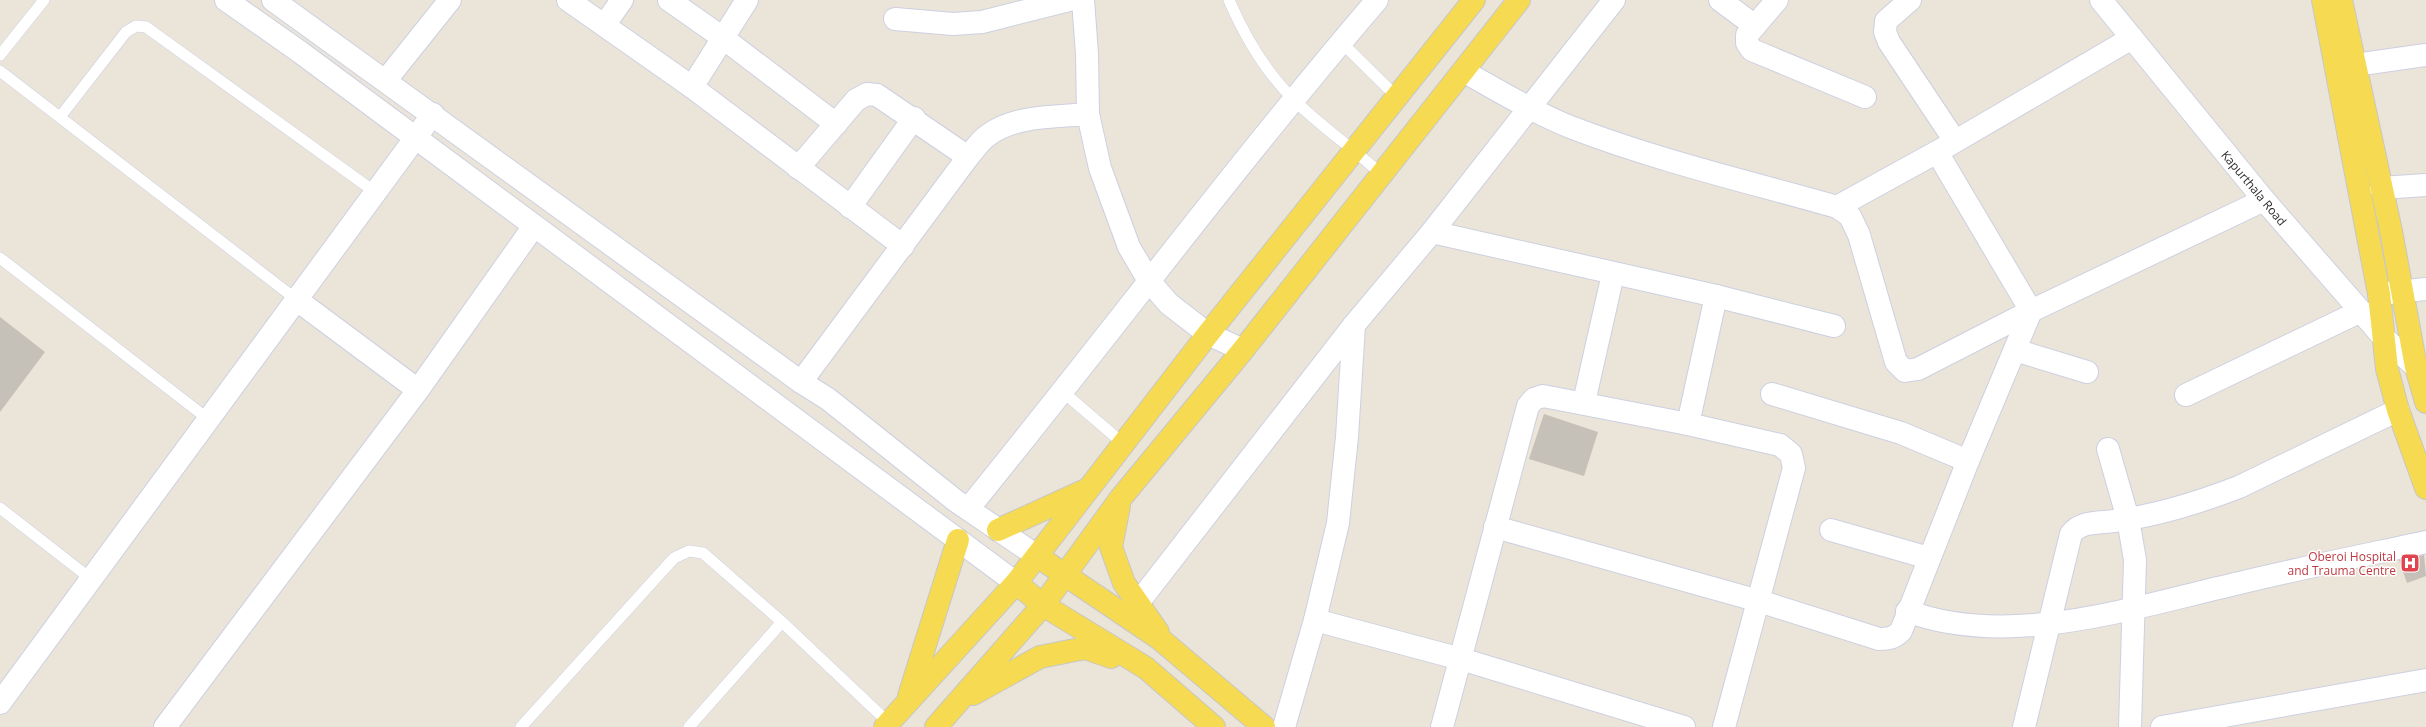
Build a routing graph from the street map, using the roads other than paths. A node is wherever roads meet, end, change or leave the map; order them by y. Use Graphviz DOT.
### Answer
graph roads {
  1 [pos="44,0"];
  2 [pos="226,0"];
  3 [pos="274,0"];
  4 [pos="450,0"];
  5 [pos="568,0"];
  6 [pos="622,0"];
  7 [pos="669,0"];
  8 [pos="747,0"];
  9 [pos="1070,0"];
  10 [pos="1083,0"];
  11 [pos="1229,0"];
  12 [pos="1376,0"];
  13 [pos="1474,0"];
  14 [pos="1519,0"];
  15 [pos="1614,0"];
  16 [pos="1720,0"];
  17 [pos="1776,0"];
  18 [pos="1910,0"];
  19 [pos="2101,0"];
  20 [pos="2323,0"];
  21 [pos="2341,0"];
  22 [pos="895,19"];
  23 [pos="605,24"];
  24 [pos="1755,26"];
  25 [pos="723,38"];
  26 [pos="2132,38"];
  27 [pos="1341,42"];
  28 [pos="0,55"];
  29 [pos="2426,56"];
  30 [pos="2355,65"];
  31 [pos="0,71"];
  32 [pos="1463,71"];
  33 [pos="386,80"];
  34 [pos="692,87"];
  35 [pos="1866,97"];
  36 [pos="1398,98"];
  37 [pos="1294,100"];
  38 [pos="1528,107"];
  39 [pos="433,114"];
  40 [pos="1088,114"];
  41 [pos="60,117"];
  42 [pos="914,118"];
  43 [pos="836,124"];
  44 [pos="416,138"];
  45 [pos="1955,141"];
  46 [pos="1356,150"];
  47 [pos="1937,152"];
  48 [pos="968,157"];
  49 [pos="798,168"];
  50 [pos="1382,174"];
  51 [pos="2426,185"];
  52 [pos="2381,188"];
  53 [pos="375,192"];
  54 [pos="2264,200"];
  55 [pos="850,207"];
  56 [pos="1837,207"];
  57 [pos="534,226"];
  58 [pos="1432,232"];
  59 [pos="903,246"];
  60 [pos="0,258"];
  61 [pos="1613,274"];
  62 [pos="1148,281"];
  63 [pos="2426,289"];
  64 [pos="2403,292"];
  65 [pos="2379,294"];
  66 [pos="1716,296"];
  67 [pos="296,300"];
  68 [pos="2031,311"];
  69 [pos="2361,311"];
  70 [pos="1354,325"];
  71 [pos="1834,326"];
  72 [pos="1208,334"];
  73 [pos="2384,338"];
  74 [pos="1244,350"];
  75 [pos="2015,350"];
  76 [pos="2416,367"];
  77 [pos="2087,372"];
  78 [pos="801,382"];
  79 [pos="418,390"];
  80 [pos="1063,392"];
  81 [pos="1772,394"];
  82 [pos="2186,395"];
  83 [pos="1584,402"];
  84 [pos="2426,402"];
  85 [pos="2398,410"];
  86 [pos="208,420"];
  87 [pos="1688,424"];
  88 [pos="1124,445"];
  89 [pos="2108,449"];
  90 [pos="1968,461"];
  91 [pos="2426,488"];
  92 [pos="1090,489"];
  93 [pos="1120,499"];
  94 [pos="0,508"];
  95 [pos="968,509"];
  96 [pos="2128,520"];
  97 [pos="1496,527"];
  98 [pos="998,530"];
  99 [pos="1831,530"];
  100 [pos="958,540"];
  101 [pos="2426,542"];
  102 [pos="1037,556"];
  103 [pos="1929,558"];
  104 [pos="1066,575"];
  105 [pos="91,579"];
  106 [pos="1016,583"];
  107 [pos="1759,602"];
  108 [pos="1138,604"];
  109 [pos="1043,606"];
  110 [pos="2135,609"];
  111 [pos="1907,611"];
  112 [pos="1315,620"];
  113 [pos="782,622"];
  114 [pos="2050,624"];
  115 [pos="1168,647"];
  116 [pos="1461,659"];
  117 [pos="1146,668"];
  118 [pos="2426,680"];
  119 [pos="960,701"];
  120 [pos="0,703"];
  121 [pos="907,703"];
  122 [pos="887,725"];
  123 [pos="165,727"];
  124 [pos="521,727"];
  125 [pos="689,727"];
  126 [pos="936,727"];
  127 [pos="1214,727"];
  128 [pos="1264,727"];
  129 [pos="1284,727"];
  130 [pos="1442,727"];
  131 [pos="1684,727"];
  132 [pos="1724,727"];
  133 [pos="2024,727"];
  134 [pos="2130,727"];
  135 [pos="2162,727"];
  1 -- 28 [label="lane"];
  2 -- 44 [label="street"];
  3 -- 33 [label="street"];
  4 -- 33 [label="street"];
  5 -- 23 [label="street"];
  6 -- 23 [label="street"];
  7 -- 25 [label="street"];
  8 -- 25 [label="street"];
  9 -- 22 [label="street"];
  10 -- 40 [label="street"];
  11 -- 37 [label="lane"];
  12 -- 27 [label="street"];
  13 -- 36 [label="main road"];
  14 -- 32 [label="main road"];
  15 -- 38 [label="street"];
  16 -- 24 [label="street"];
  17 -- 24 [label="street"];
  18 -- 45 [label="street"];
  19 -- 26 [label="street, Kapurthala Road"];
  20 -- 65 [label="main road"];
  21 -- 30 [label="main road"];
  23 -- 34 [label="street"];
  24 -- 35 [label="street"];
  25 -- 34 [label="street"];
  25 -- 43 [label="street"];
  26 -- 45 [label="street"];
  26 -- 54 [label="street, Kapurthala Road"];
  27 -- 36 [label="lane"];
  27 -- 37 [label="street"];
  29 -- 30 [label="street"];
  30 -- 52 [label="main road"];
  31 -- 41 [label="lane"];
  32 -- 38 [label="street"];
  32 -- 50 [label="main road"];
  33 -- 39 [label="street"];
  34 -- 49 [label="street"];
  36 -- 46 [label="main road"];
  37 -- 46 [label="lane"];
  37 -- 62 [label="street"];
  38 -- 56 [label="street"];
  38 -- 58 [label="street"];
  39 -- 44 [label="street"];
  39 -- 78 [label="street"];
  40 -- 48 [label="street"];
  40 -- 62 [label="street"];
  41 -- 53 [label="lane"];
  41 -- 67 [label="lane"];
  42 -- 43 [label="street"];
  42 -- 48 [label="street"];
  42 -- 55 [label="street"];
  43 -- 49 [label="street"];
  44 -- 53 [label="street"];
  44 -- 57 [label="street"];
  45 -- 47 [label="street"];
  46 -- 50 [label="lane"];
  46 -- 72 [label="main road"];
  47 -- 56 [label="street"];
  47 -- 68 [label="street"];
  48 -- 59 [label="street"];
  49 -- 55 [label="street"];
  50 -- 74 [label="main road"];
  51 -- 52 [label="street"];
  52 -- 64 [label="main road"];
  53 -- 67 [label="street"];
  54 -- 68 [label="street"];
  54 -- 69 [label="street, Kapurthala Road"];
  55 -- 59 [label="street"];
  56 -- 68 [label="street"];
  57 -- 79 [label="street"];
  57 -- 100 [label="street"];
  58 -- 61 [label="street"];
  58 -- 70 [label="street"];
  59 -- 78 [label="street"];
  60 -- 86 [label="lane"];
  61 -- 66 [label="street"];
  61 -- 83 [label="street"];
  62 -- 72 [label="street"];
  62 -- 80 [label="street"];
  63 -- 64 [label="street"];
  64 -- 65 [label="street"];
  64 -- 76 [label="main road"];
  65 -- 73 [label="main road"];
  66 -- 71 [label="street"];
  66 -- 87 [label="street"];
  67 -- 79 [label="street"];
  67 -- 86 [label="street"];
  68 -- 75 [label="street"];
  69 -- 73 [label="street, Kapurthala Road"];
  69 -- 82 [label="street"];
  70 -- 108 [label="street"];
  70 -- 112 [label="street"];
  72 -- 74 [label="street"];
  72 -- 88 [label="main road"];
  73 -- 76 [label="street, Kapurthala Road"];
  73 -- 85 [label="main road"];
  74 -- 93 [label="main road"];
  75 -- 77 [label="street"];
  75 -- 90 [label="street"];
  76 -- 84 [label="main road"];
  78 -- 95 [label="street"];
  79 -- 123 [label="street"];
  80 -- 88 [label="lane"];
  80 -- 95 [label="street"];
  81 -- 90 [label="street"];
  83 -- 87 [label="street"];
  83 -- 97 [label="street"];
  85 -- 91 [label="main road"];
  85 -- 96 [label="street"];
  86 -- 105 [label="street"];
  87 -- 107 [label="street"];
  88 -- 92 [label="main road"];
  89 -- 96 [label="street"];
  90 -- 103 [label="street"];
  92 -- 98 [label="main road"];
  92 -- 102 [label="main road"];
  93 -- 104 [label="main road"];
  93 -- 108 [label="main road"];
  94 -- 105 [label="lane"];
  95 -- 98 [label="street"];
  96 -- 110 [label="street"];
  96 -- 114 [label="street"];
  97 -- 107 [label="street"];
  97 -- 116 [label="street"];
  98 -- 102 [label="street"];
  99 -- 103 [label="street"];
  100 -- 106 [label="street"];
  100 -- 121 [label="main road"];
  101 -- 110 [label="street"];
  102 -- 104 [label="main road"];
  102 -- 106 [label="main road"];
  103 -- 111 [label="street"];
  104 -- 109 [label="main road"];
  104 -- 115 [label="main road"];
  105 -- 120 [label="street"];
  106 -- 109 [label="main road"];
  106 -- 121 [label="main road"];
  107 -- 111 [label="street"];
  107 -- 132 [label="street"];
  108 -- 115 [label="main road"];
  109 -- 117 [label="main road"];
  109 -- 119 [label="main road"];
  110 -- 114 [label="street"];
  110 -- 134 [label="street"];
  111 -- 114 [label="street"];
  112 -- 116 [label="street"];
  112 -- 129 [label="street"];
  113 -- 122 [label="lane"];
  113 -- 124 [label="lane"];
  113 -- 125 [label="lane"];
  114 -- 133 [label="street"];
  115 -- 128 [label="main road"];
  116 -- 130 [label="street"];
  116 -- 131 [label="street"];
  117 -- 119 [label="main road"];
  117 -- 127 [label="main road"];
  118 -- 135 [label="street"];
  119 -- 126 [label="main road"];
  121 -- 122 [label="main road"];
}
